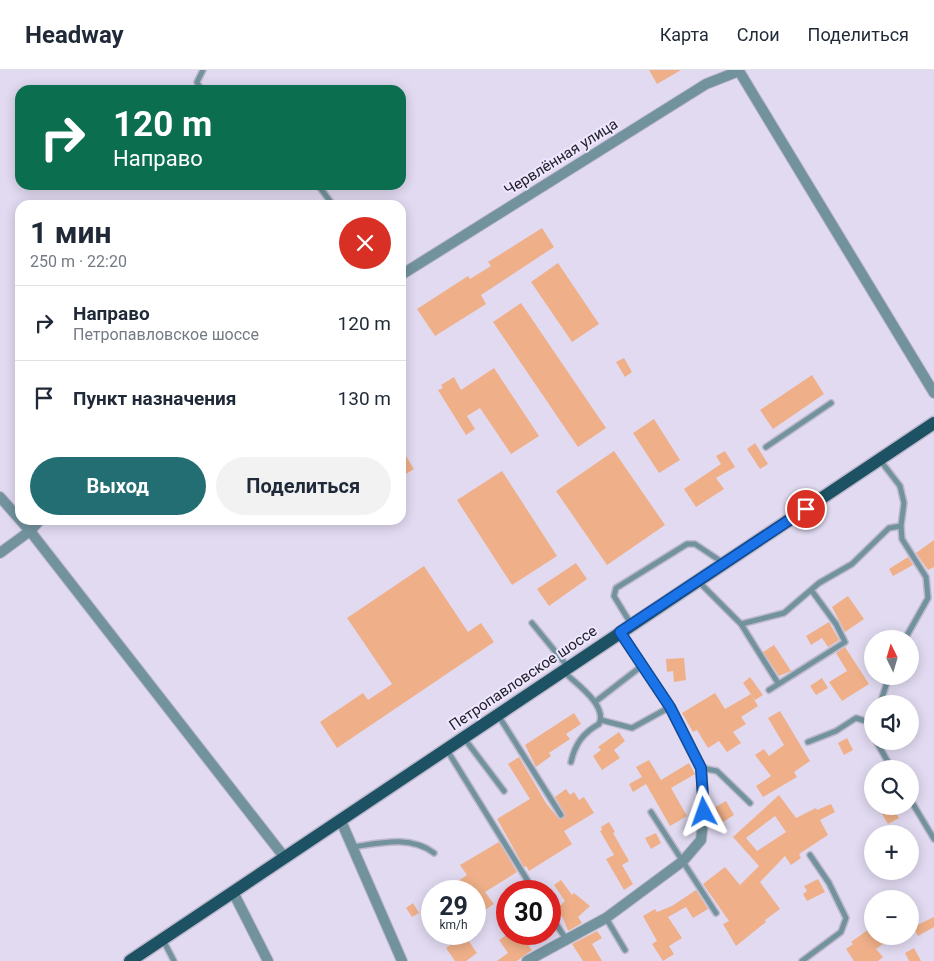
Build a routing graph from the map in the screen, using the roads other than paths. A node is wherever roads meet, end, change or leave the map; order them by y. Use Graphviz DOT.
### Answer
graph roads {
  1 [pos="203,70"];
  2 [pos="739,70"];
  3 [pos="198,85"];
  4 [pos="406,272"];
  5 [pos="934,392"];
  6 [pos="832,403"];
  7 [pos="934,423"];
  8 [pos="766,447"];
  9 [pos="879,459"];
  10 [pos="0,497"];
  11 [pos="15,514"];
  12 [pos="25,525"];
  13 [pos="35,525"];
  14 [pos="901,526"];
  15 [pos="30,531"];
  16 [pos="0,553"];
  17 [pos="724,564"];
  18 [pos="698,581"];
  19 [pos="812,591"];
  20 [pos="532,623"];
  21 [pos="741,624"];
  22 [pos="631,625"];
  23 [pos="910,630"];
  24 [pos="620,632"];
  25 [pos="643,666"];
  26 [pos="565,669"];
  27 [pos="778,683"];
  28 [pos="769,690"];
  29 [pos="595,702"];
  30 [pos="670,707"];
  31 [pos="498,715"];
  32 [pos="601,720"];
  33 [pos="864,720"];
  34 [pos="464,738"];
  35 [pos="808,742"];
  36 [pos="446,750"];
  37 [pos="572,762"];
  38 [pos="701,768"];
  39 [pos="504,792"];
  40 [pos="750,804"];
  41 [pos="650,812"];
  42 [pos="919,814"];
  43 [pos="561,815"];
  44 [pos="341,821"];
  45 [pos="934,840"];
  46 [pos="352,847"];
  47 [pos="434,853"];
  48 [pos="810,855"];
  49 [pos="285,858"];
  50 [pos="683,861"];
  51 [pos="527,880"];
  52 [pos="233,892"];
  53 [pos="716,913"];
  54 [pos="606,918"];
  55 [pos="561,932"];
  56 [pos="162,940"];
  57 [pos="566,940"];
  58 [pos="625,950"];
  59 [pos="130,961"];
  60 [pos="174,961"];
  61 [pos="268,961"];
  62 [pos="402,961"];
  63 [pos="527,961"];
  64 [pos="802,961"];
  1 -- 3 [label="lane"];
  2 -- 4 [label="street, Червлённая улица"];
  2 -- 5 [label="street"];
  6 -- 8 [label="lane"];
  7 -- 9 [label="main road, Петропавловское шоссе"];
  9 -- 14 [label="lane"];
  9 -- 17 [label="main road, Петропавловское шоссе"];
  10 -- 11 [label="street"];
  12 -- 15 [label="street"];
  13 -- 15 [label="street"];
  14 -- 19 [label="lane"];
  14 -- 23 [label="lane"];
  15 -- 16 [label="street"];
  15 -- 49 [label="street"];
  17 -- 18 [label="main road, Петропавловское шоссе"];
  17 -- 22 [label="lane"];
  18 -- 21 [label="lane"];
  18 -- 22 [label="main road, Петропавловское шоссе"];
  19 -- 21 [label="lane"];
  19 -- 27 [label="lane"];
  20 -- 26 [label="lane"];
  21 -- 27 [label="lane"];
  22 -- 24 [label="main road, Петропавловское шоссе"];
  24 -- 25 [label="street"];
  24 -- 26 [label="main road, Петропавловское шоссе"];
  25 -- 29 [label="lane"];
  25 -- 30 [label="street"];
  26 -- 29 [label="lane"];
  26 -- 31 [label="main road, Петропавловское шоссе"];
  27 -- 28 [label="lane"];
  29 -- 32 [label="lane"];
  30 -- 32 [label="lane"];
  30 -- 38 [label="street"];
  31 -- 34 [label="main road, Петропавловское шоссе"];
  31 -- 43 [label="lane"];
  32 -- 37 [label="lane"];
  33 -- 35 [label="lane"];
  34 -- 36 [label="main road, Петропавловское шоссе"];
  34 -- 39 [label="lane"];
  36 -- 44 [label="main road, Петропавловское шоссе"];
  36 -- 51 [label="lane"];
  38 -- 40 [label="lane"];
  38 -- 50 [label="street"];
  41 -- 50 [label="lane"];
  42 -- 45 [label="lane"];
  44 -- 46 [label="street"];
  44 -- 49 [label="main road, Петропавловское шоссе"];
  46 -- 47 [label="lane"];
  46 -- 62 [label="street"];
  48 -- 64 [label="lane"];
  49 -- 52 [label="main road, Петропавловское шоссе"];
  50 -- 53 [label="lane"];
  50 -- 54 [label="street"];
  52 -- 56 [label="main road, Петропавловское шоссе"];
  52 -- 61 [label="street"];
  54 -- 57 [label="street"];
  54 -- 58 [label="lane"];
  55 -- 57 [label="lane"];
  56 -- 59 [label="main road, Петропавловское шоссе"];
  56 -- 60 [label="lane"];
  57 -- 63 [label="street"];
}
